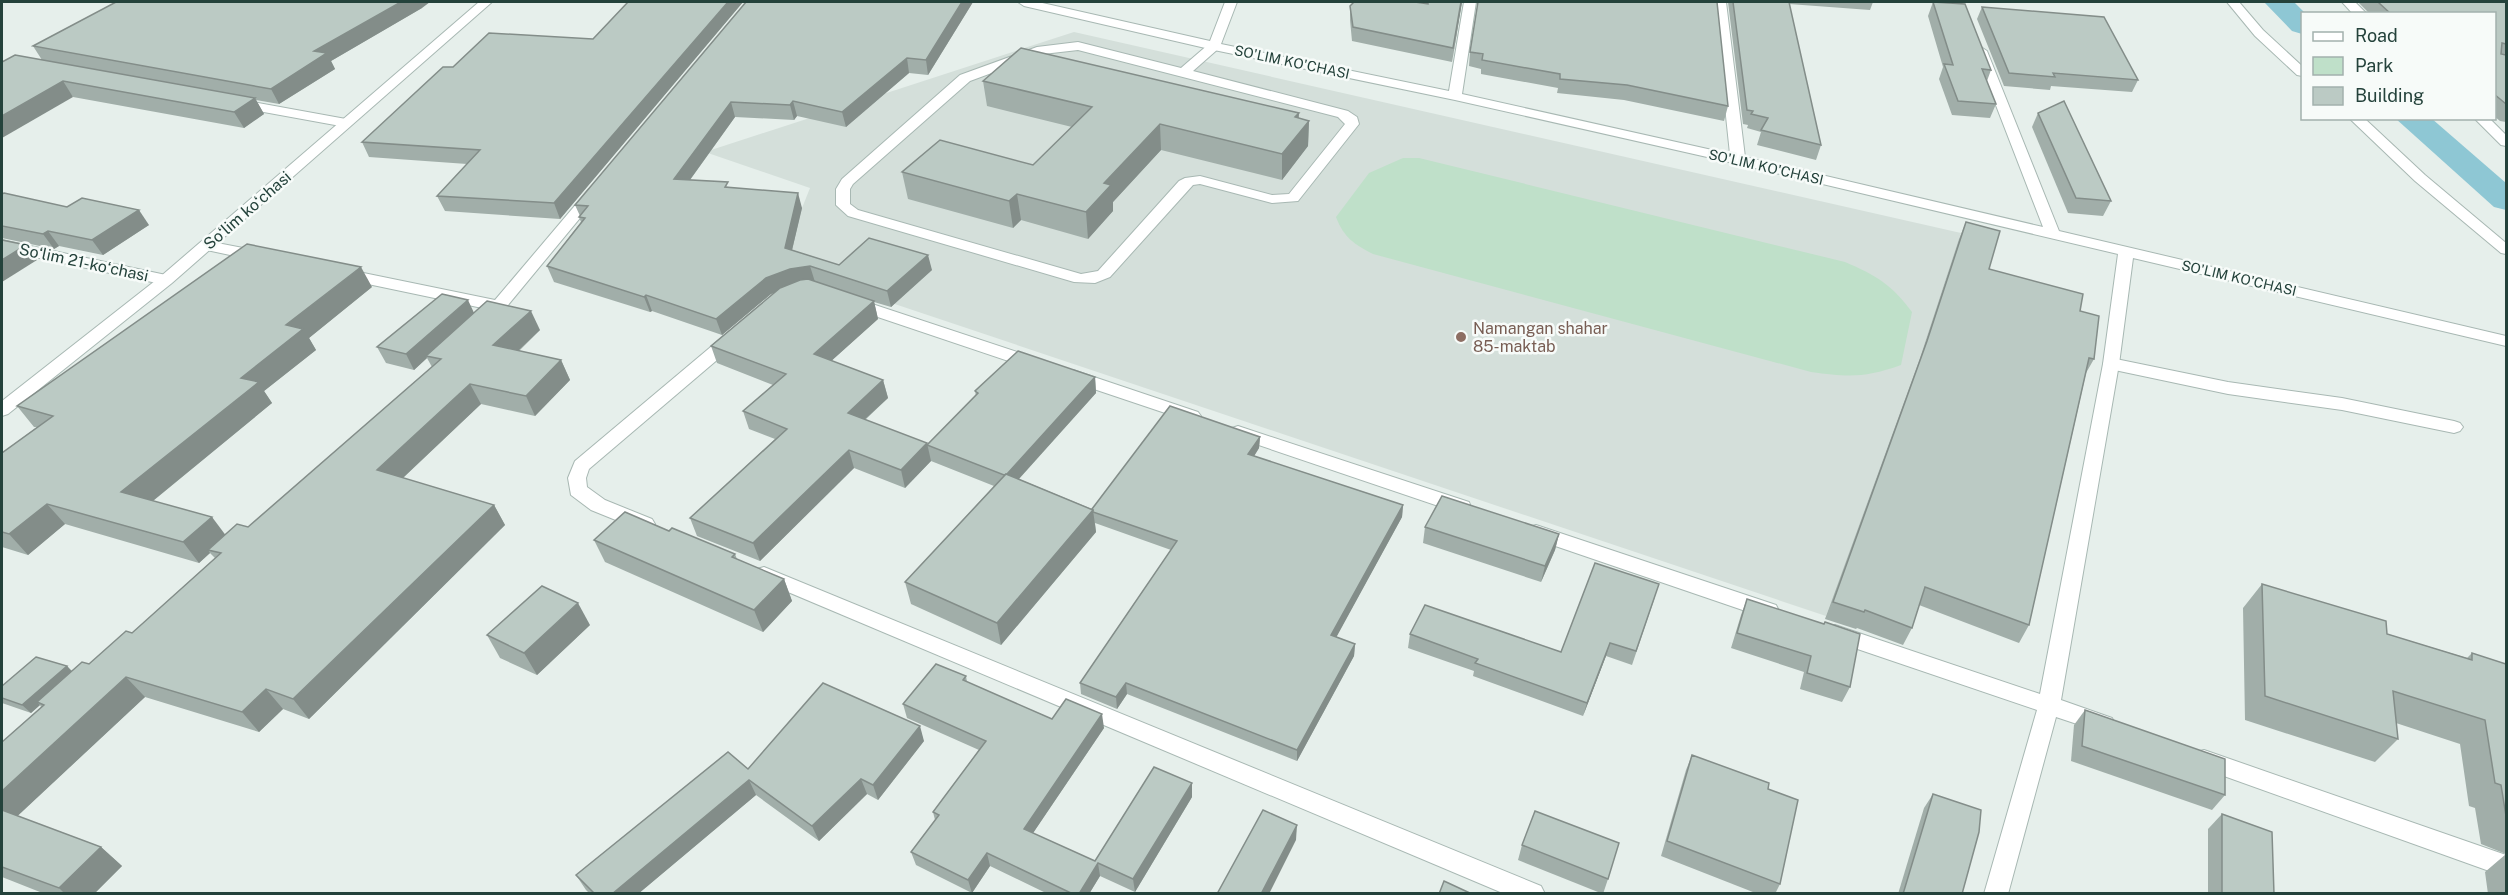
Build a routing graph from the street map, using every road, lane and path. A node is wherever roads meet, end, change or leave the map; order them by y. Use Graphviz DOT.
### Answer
graph roads {
  1 [pos="486,2"];
  2 [pos="1024,2"];
  3 [pos="1231,2"];
  4 [pos="1470,2"];
  5 [pos="1720,2"];
  6 [pos="2233,2"];
  7 [pos="1975,35"];
  8 [pos="1214,46"];
  9 [pos="2301,71"];
  10 [pos="1184,73"];
  11 [pos="1455,96"];
  12 [pos="220,100"];
  13 [pos="2357,120"];
  14 [pos="2482,120"];
  15 [pos="346,123"];
  16 [pos="2506,142"];
  17 [pos="1738,160"];
  18 [pos="607,177"];
  19 [pos="2053,234"];
  20 [pos="2,245"];
  21 [pos="207,246"];
  22 [pos="2506,250"];
  23 [pos="2126,251"];
  24 [pos="277,260"];
  25 [pos="324,270"];
  26 [pos="166,280"];
  27 [pos="837,297"];
  28 [pos="499,306"];
  29 [pos="482,322"];
  30 [pos="742,331"];
  31 [pos="2506,341"];
  32 [pos="2111,364"];
  33 [pos="2,410"];
  34 [pos="2454,427"];
  35 [pos="1483,514"];
  36 [pos="1517,526"];
  37 [pos="664,532"];
  38 [pos="741,564"];
  39 [pos="1789,617"];
  40 [pos="1823,629"];
  41 [pos="2049,705"];
  42 [pos="2127,732"];
  43 [pos="2183,752"];
  44 [pos="2506,866"];
  45 [pos="1533,894"];
  46 [pos="1996,894"];
  1 -- 15 [label="street, Soʻlim koʻchasi"];
  2 -- 8 [label="street, SO'LIM KO'CHASI"];
  3 -- 8 [label="street"];
  4 -- 11 [label="street"];
  5 -- 17 [label="street"];
  6 -- 9 [label="street"];
  7 -- 19 [label="street"];
  8 -- 10 [label="street"];
  8 -- 11 [label="street, SO'LIM KO'CHASI"];
  10 -- 10 [label="street"];
  11 -- 17 [label="street, SO'LIM KO'CHASI"];
  12 -- 15 [label="street"];
  13 -- 22 [label="street"];
  14 -- 16 [label="street"];
  15 -- 21 [label="street, Soʻlim koʻchasi"];
  17 -- 19 [label="street, SO'LIM KO'CHASI"];
  18 -- 28 [label="street"];
  19 -- 23 [label="street, SO'LIM KO'CHASI"];
  20 -- 26 [label="street, Soʻlim 21-koʻchasi"];
  21 -- 24 [label="street"];
  21 -- 26 [label="street, Soʻlim koʻchasi"];
  23 -- 31 [label="street, SO'LIM KO'CHASI"];
  23 -- 32 [label="street"];
  25 -- 28 [label="street"];
  26 -- 33 [label="street, Soʻlim koʻchasi"];
  27 -- 35 [label="street"];
  28 -- 29 [label="street"];
  30 -- 37 [label="street"];
  32 -- 34 [label="street"];
  32 -- 41 [label="street"];
  36 -- 39 [label="street"];
  38 -- 45 [label="street"];
  40 -- 41 [label="street"];
  41 -- 42 [label="street"];
  41 -- 46 [label="street"];
  43 -- 44 [label="street"];
}
